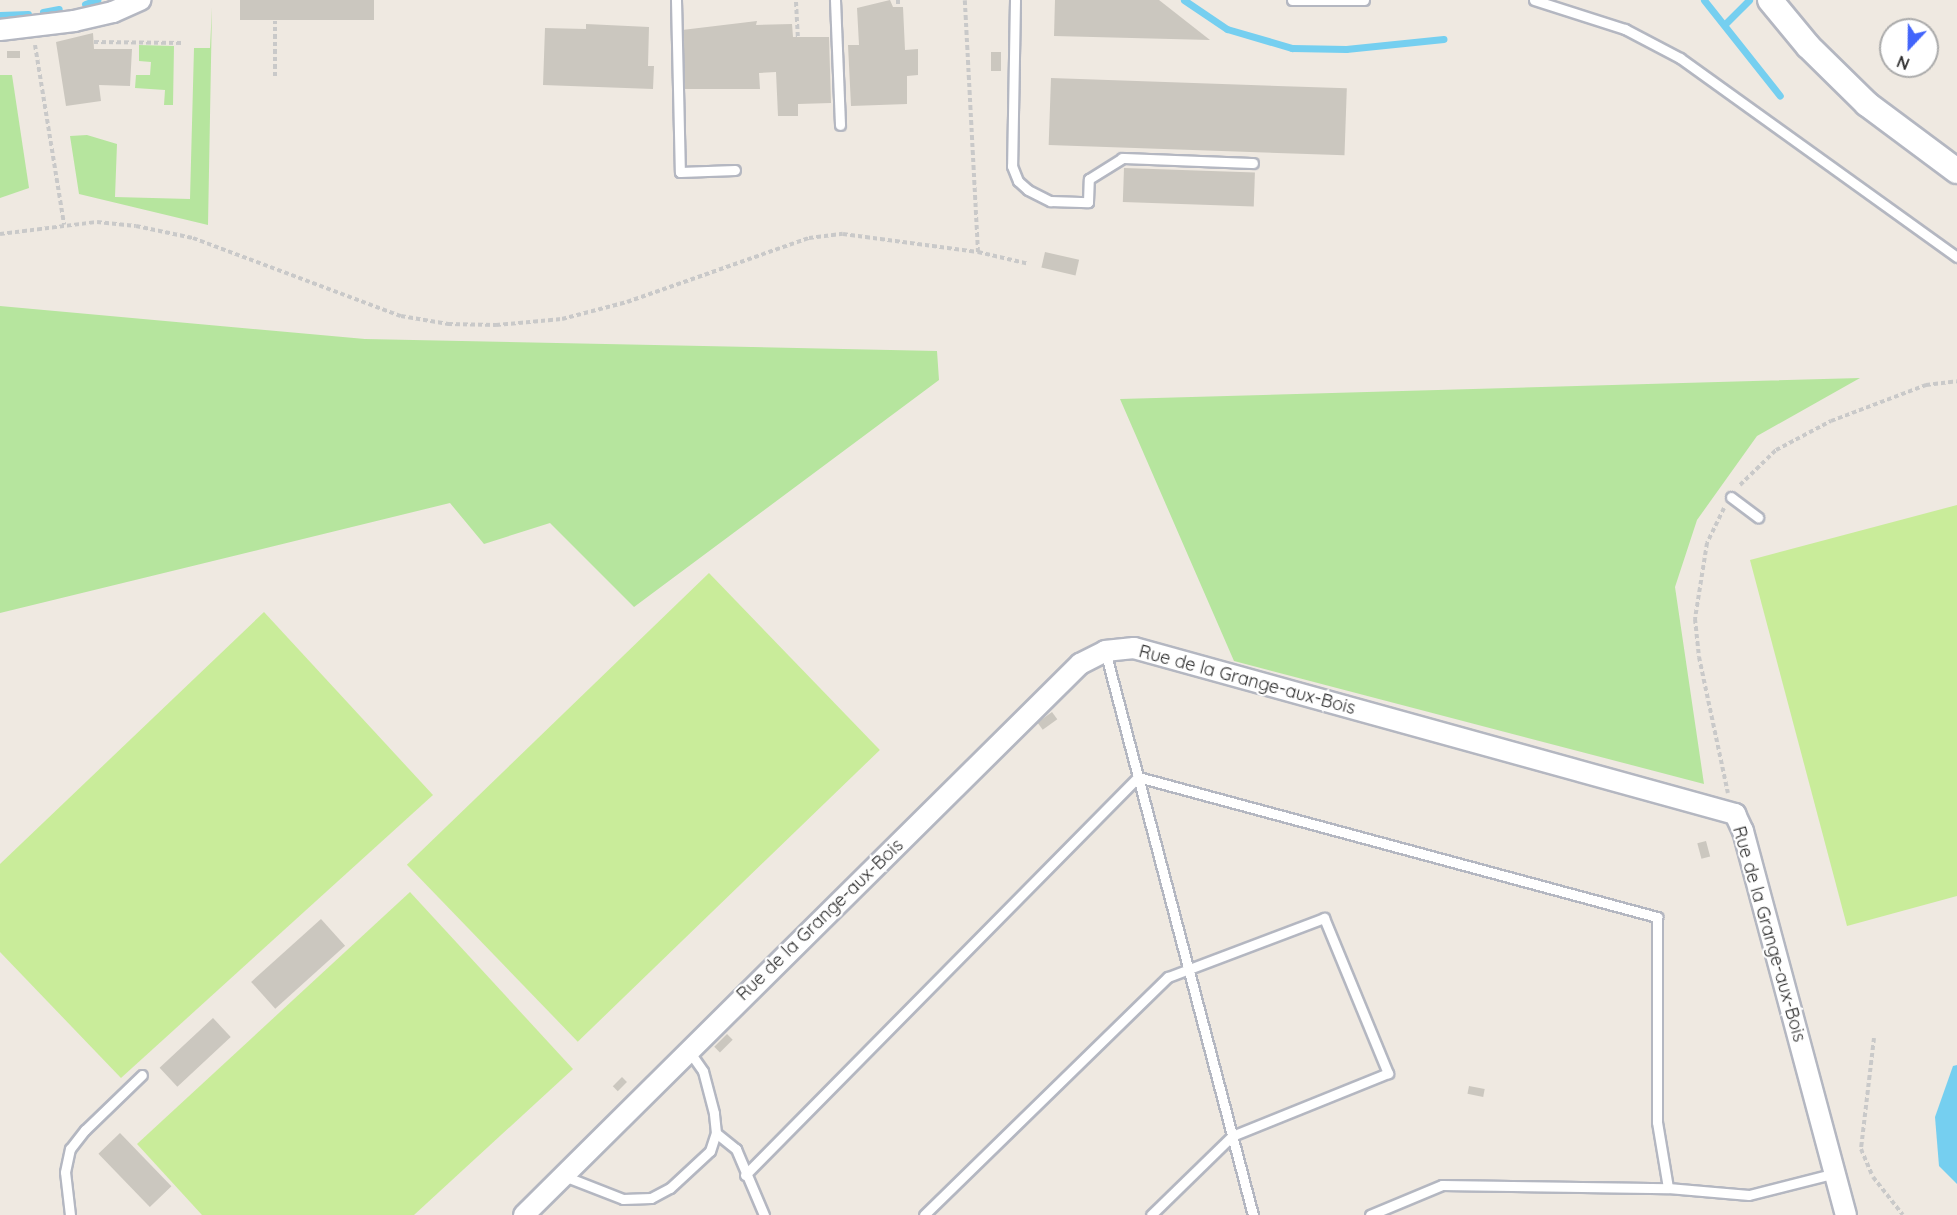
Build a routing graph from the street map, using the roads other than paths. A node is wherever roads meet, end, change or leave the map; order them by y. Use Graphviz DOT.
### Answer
graph roads {
  1 [pos="140,0"];
  2 [pos="676,0"];
  3 [pos="835,0"];
  4 [pos="1015,0"];
  5 [pos="1293,0"];
  6 [pos="1364,0"];
  7 [pos="1534,0"];
  8 [pos="1777,4"];
  9 [pos="0,30"];
  10 [pos="840,125"];
  11 [pos="1253,163"];
  12 [pos="735,170"];
  13 [pos="1957,171"];
  14 [pos="1957,257"];
  15 [pos="1731,497"];
  16 [pos="1758,517"];
  17 [pos="1105,651"];
  18 [pos="1138,777"];
  19 [pos="1188,968"];
  20 [pos="688,1049"];
  21 [pos="142,1075"];
  22 [pos="716,1133"];
  23 [pos="1232,1136"];
  24 [pos="1835,1173"];
  25 [pos="745,1175"];
  26 [pos="563,1176"];
  27 [pos="1668,1188"];
  28 [pos="70,1215"];
  29 [pos="524,1215"];
  30 [pos="764,1215"];
  31 [pos="924,1215"];
  32 [pos="1151,1215"];
  33 [pos="1253,1215"];
  34 [pos="1370,1215"];
  35 [pos="1846,1215"];
  1 -- 9 [label="street"];
  2 -- 12 [label="lane"];
  3 -- 10 [label="lane"];
  4 -- 11 [label="lane"];
  5 -- 6 [label="lane"];
  7 -- 14 [label="lane"];
  8 -- 13 [label="street"];
  15 -- 16 [label="lane"];
  17 -- 18 [label="lane"];
  17 -- 20 [label="street, Rue de la Grange-aux-Bois"];
  17 -- 24 [label="street, Rue de la Grange-aux-Bois"];
  18 -- 19 [label="lane"];
  18 -- 25 [label="lane"];
  18 -- 27 [label="lane"];
  19 -- 23 [label="lane"];
  19 -- 23 [label="lane"];
  19 -- 31 [label="lane"];
  20 -- 22 [label="lane"];
  20 -- 26 [label="street, Rue de la Grange-aux-Bois"];
  21 -- 28 [label="lane"];
  22 -- 25 [label="lane"];
  22 -- 26 [label="lane"];
  23 -- 32 [label="lane"];
  23 -- 33 [label="lane"];
  24 -- 27 [label="lane"];
  24 -- 35 [label="street, Rue de la Grange-aux-Bois"];
  25 -- 30 [label="lane"];
  26 -- 29 [label="street, Rue de la Grange-aux-Bois"];
  27 -- 34 [label="lane"];
}
